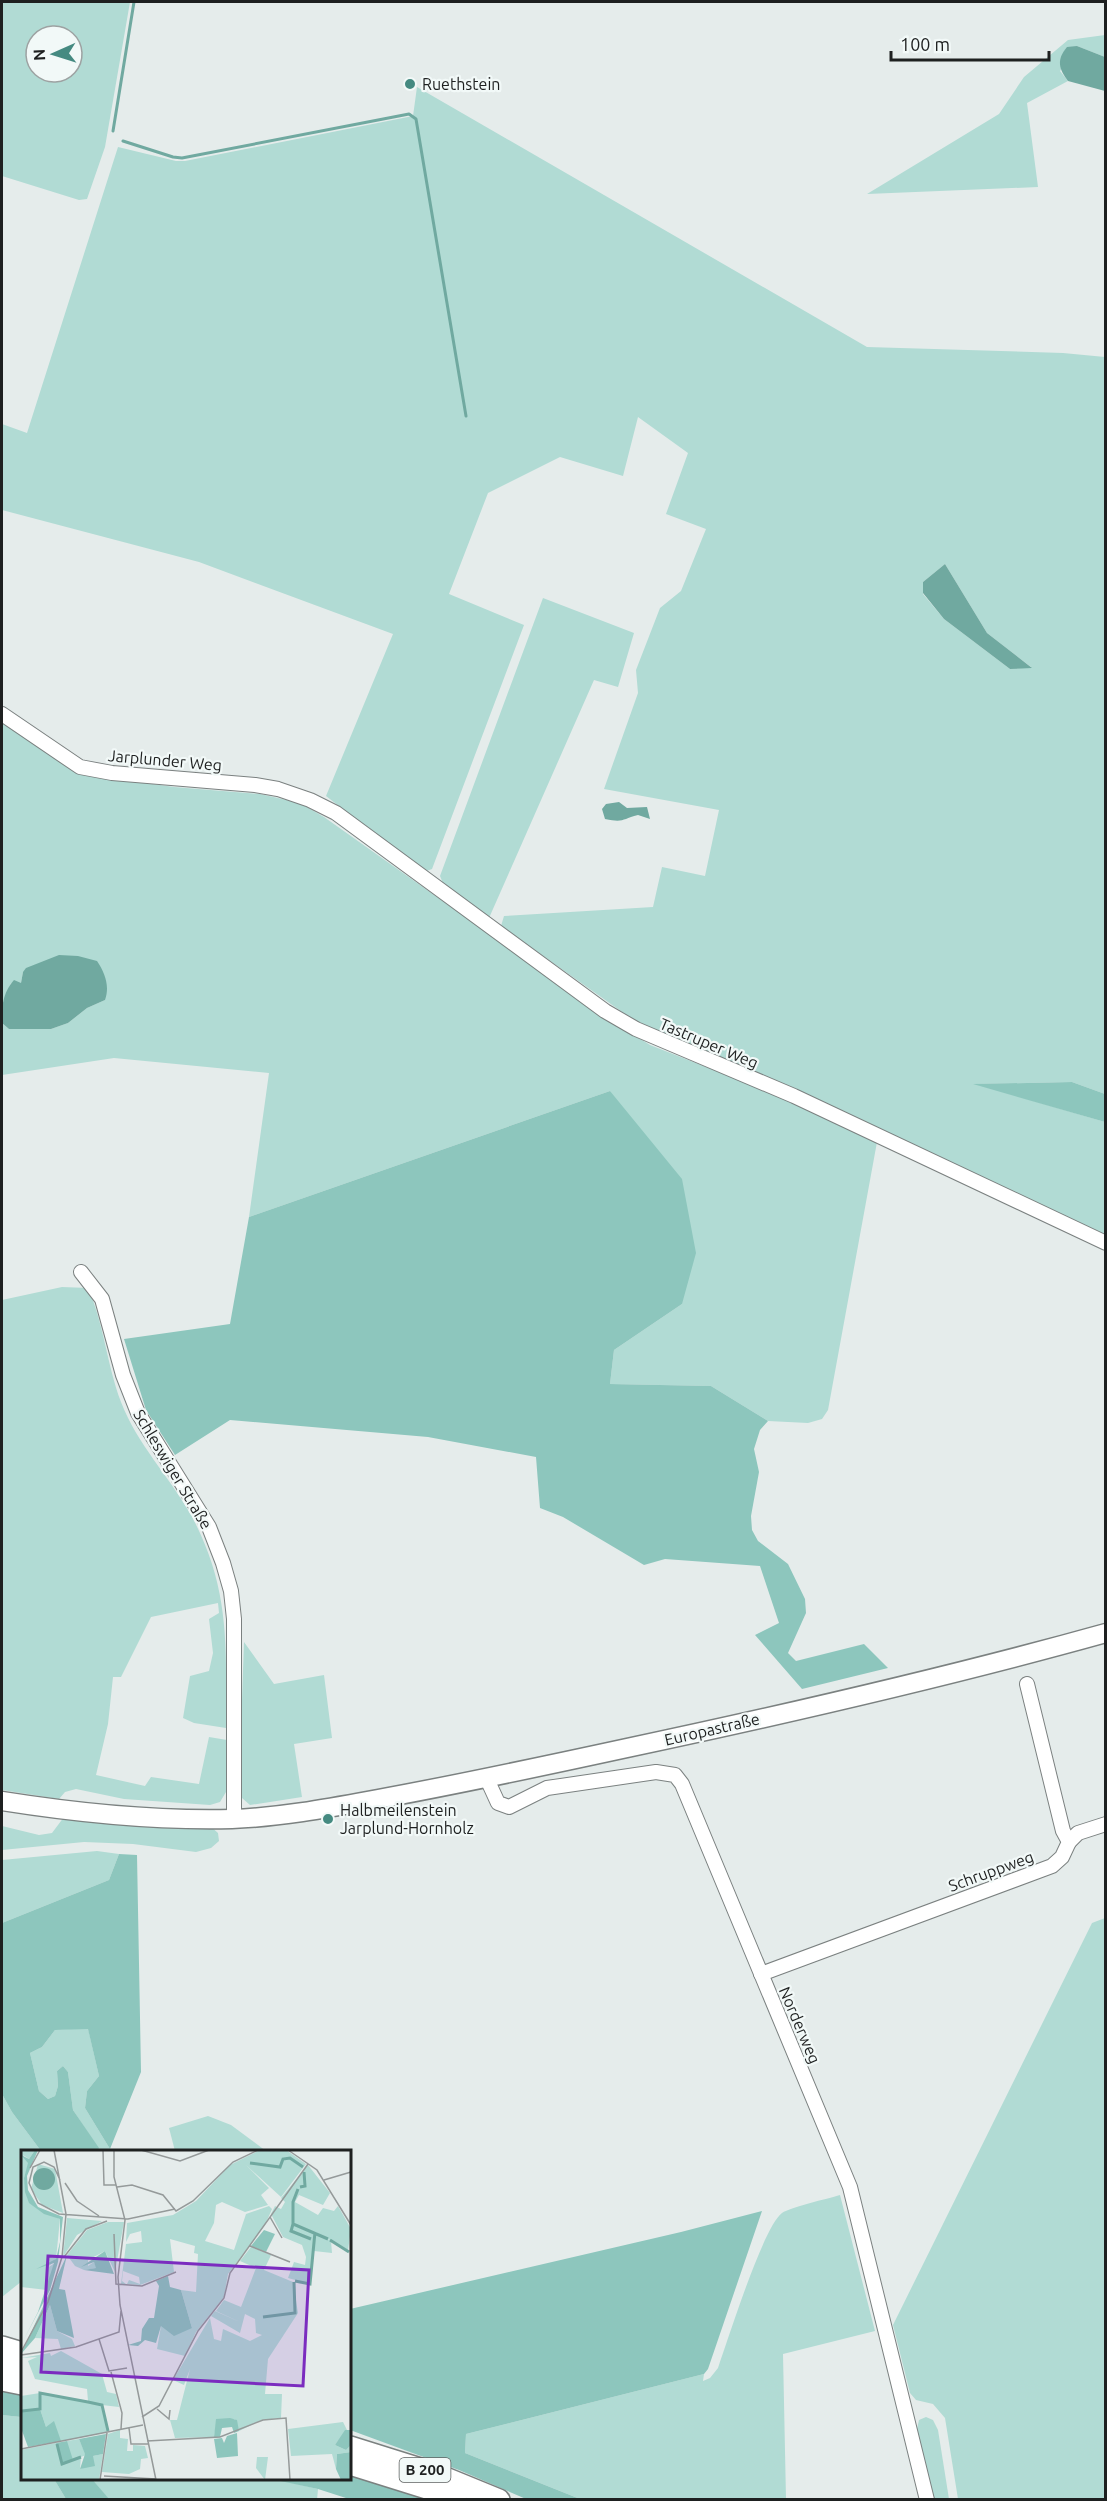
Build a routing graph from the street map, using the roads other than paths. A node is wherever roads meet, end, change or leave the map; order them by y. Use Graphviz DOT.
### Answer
graph roads {
  1 [pos="2,714"];
  2 [pos="336,813"];
  3 [pos="1106,1243"];
  4 [pos="81,1272"];
  5 [pos="1106,1633"];
  6 [pos="1027,1684"];
  7 [pos="487,1779"];
  8 [pos="2,1801"];
  9 [pos="234,1818"];
  10 [pos="1106,1824"];
  11 [pos="1069,1842"];
  12 [pos="761,1974"];
  13 [pos="2,2347"];
  14 [pos="21,2353"];
  15 [pos="2,2365"];
  16 [pos="21,2368"];
  17 [pos="2,2380"];
  18 [pos="21,2384"];
  19 [pos="351,2447"];
  20 [pos="351,2464"];
  21 [pos="456,2499"];
  22 [pos="499,2499"];
  23 [pos="927,2499"];
  1 -- 2 [label="street, Jarplunder Weg"];
  2 -- 3 [label="street, Tastruper Weg"];
  4 -- 9 [label="street, Schleswiger Straße"];
  5 -- 7 [label="main road, Europastraße"];
  6 -- 11 [label="street"];
  7 -- 9 [label="main road, Europastraße"];
  7 -- 12 [label="street, Norderweg"];
  8 -- 9 [label="main road"];
  10 -- 11 [label="street"];
  11 -- 12 [label="street, Schruppweg"];
  12 -- 23 [label="street, Norderweg"];
  13 -- 14 [label="highway"];
  15 -- 16 [label="highway"];
  17 -- 18 [label="highway"];
  19 -- 22 [label="highway, B 200"];
  20 -- 21 [label="highway, B 200"];
}
